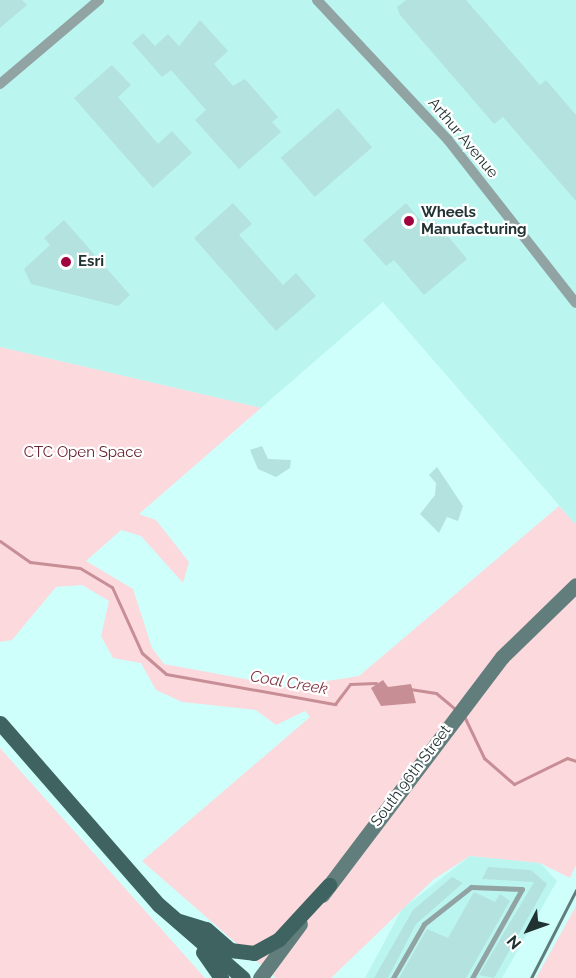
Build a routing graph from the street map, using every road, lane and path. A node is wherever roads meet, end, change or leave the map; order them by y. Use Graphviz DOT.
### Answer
graph roads {
  1 [pos="99,0"];
  2 [pos="317,0"];
  3 [pos="0,84"];
  4 [pos="576,303"];
  5 [pos="576,585"];
  6 [pos="0,723"];
  7 [pos="329,885"];
  8 [pos="174,919"];
  9 [pos="191,934"];
  10 [pos="221,978"];
  11 [pos="243,978"];
  12 [pos="260,978"];
  13 [pos="393,978"];
  14 [pos="472,978"];
  1 -- 3 [label="street"];
  2 -- 4 [label="street, Arthur Avenue"];
  5 -- 7 [label="main road, South 96th Street"];
  6 -- 8 [label="main road"];
  7 -- 8 [label="main road"];
  7 -- 12 [label="main road, South 96th Street"];
  8 -- 9 [label="main road"];
  9 -- 10 [label="main road"];
  9 -- 11 [label="main road"];
  13 -- 14 [label="lane"];
}
